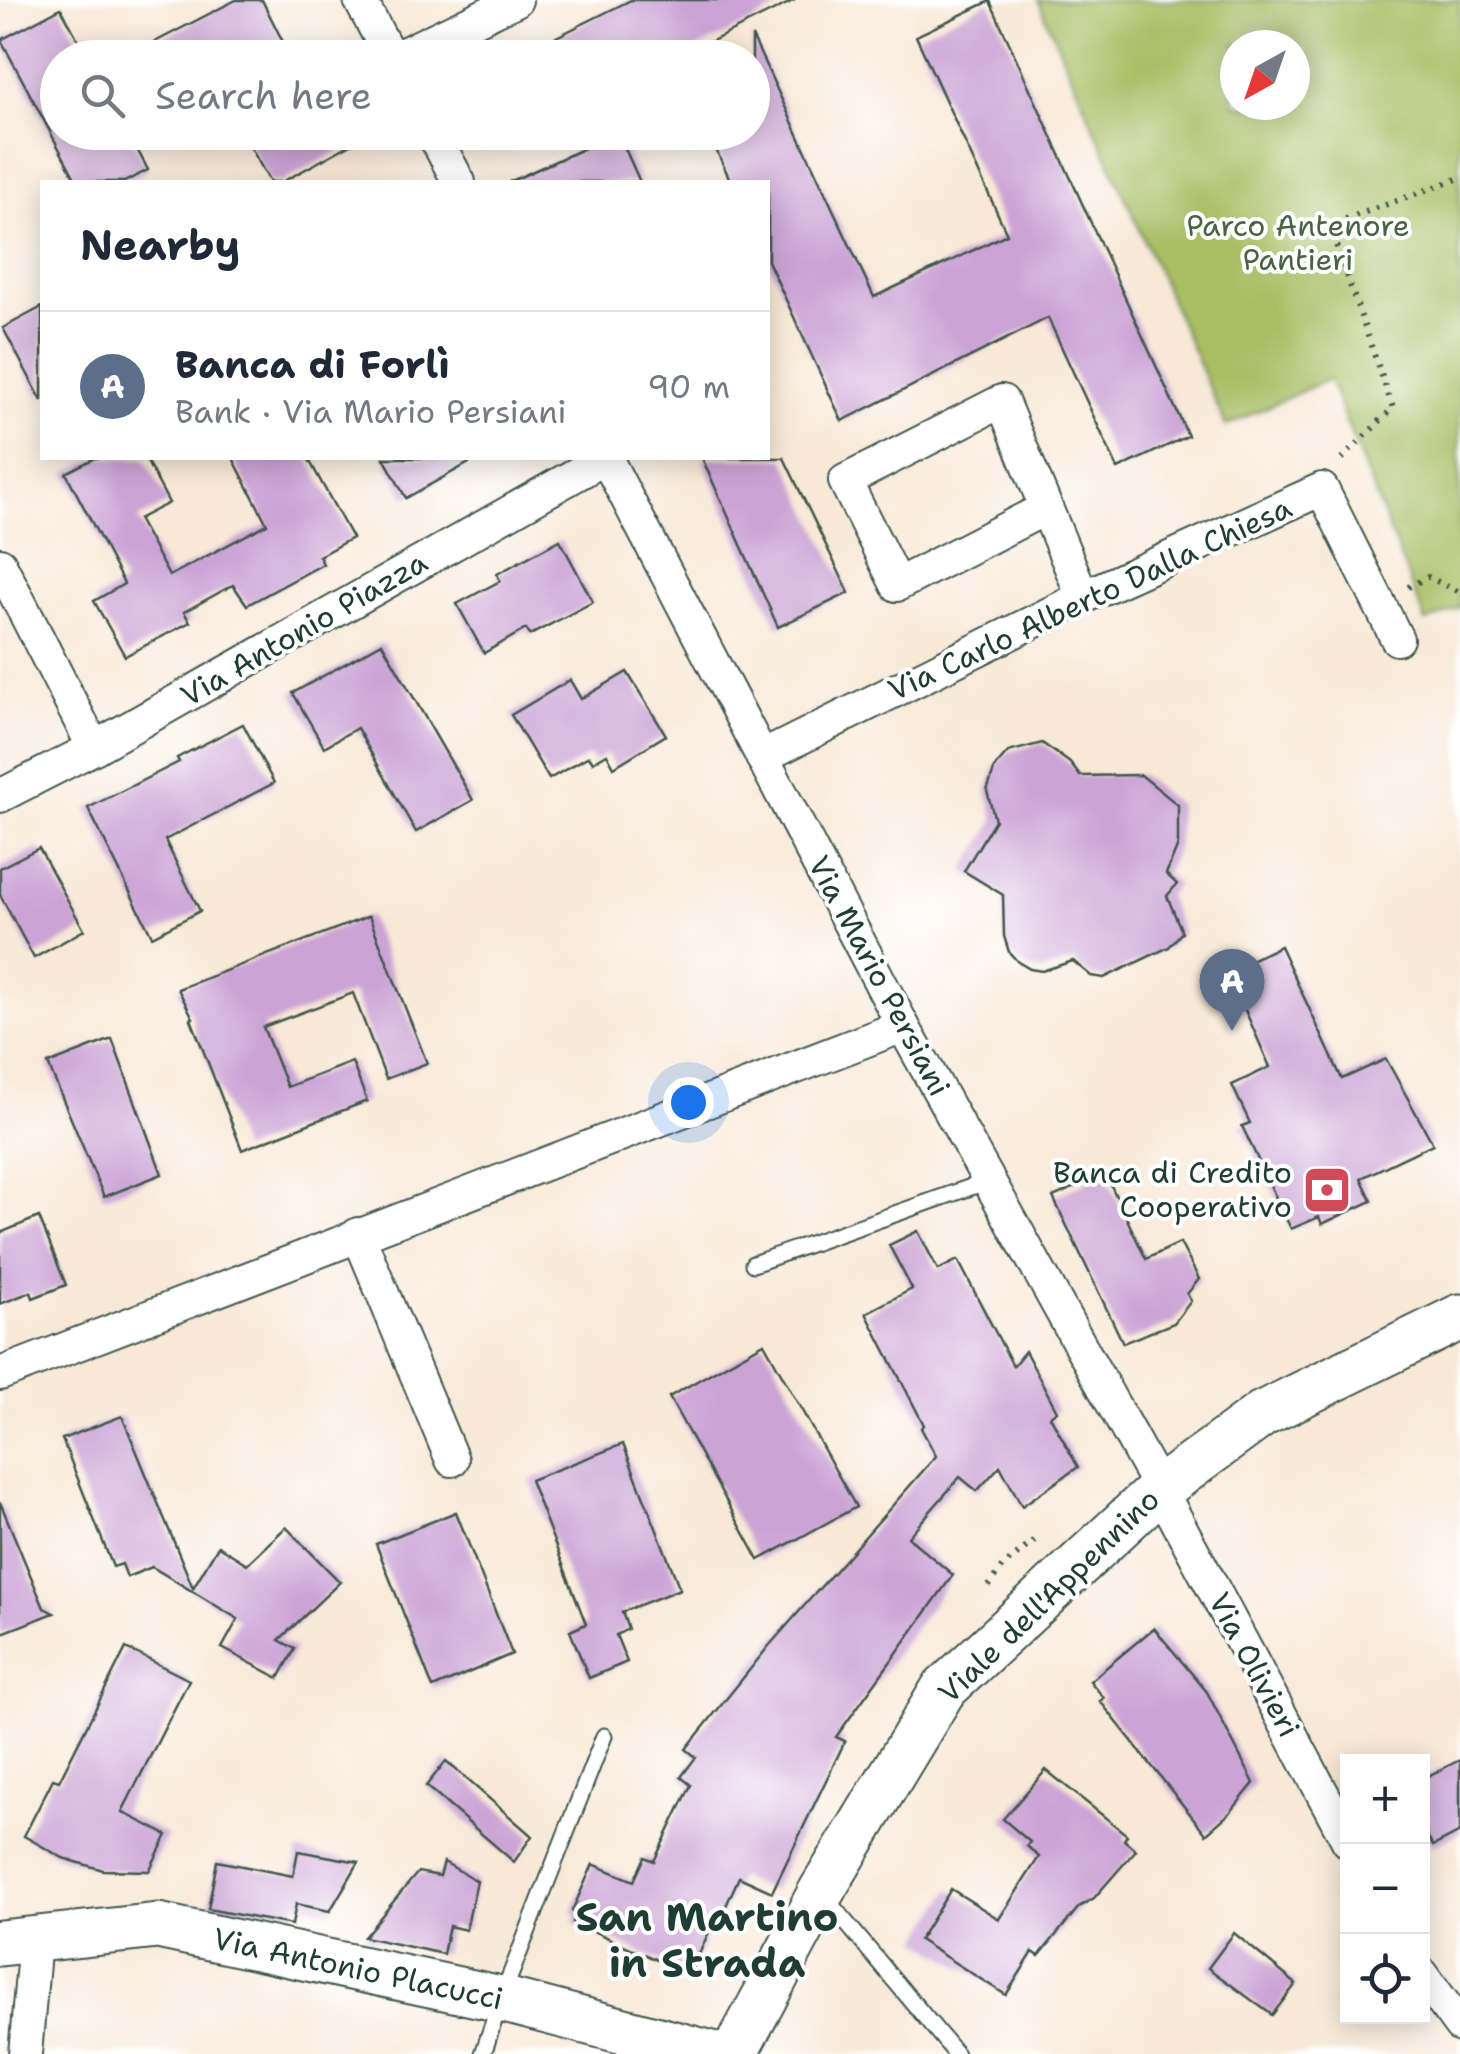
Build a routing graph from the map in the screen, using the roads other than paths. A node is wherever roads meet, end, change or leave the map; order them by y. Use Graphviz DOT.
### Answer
graph roads {
  1 [pos="360,0"];
  2 [pos="516,0"];
  3 [pos="383,40"];
  4 [pos="431,40"];
  5 [pos="441,150"];
  6 [pos="457,180"];
  7 [pos="602,460"];
  8 [pos="607,460"];
  9 [pos="1046,508"];
  10 [pos="0,564"];
  11 [pos="1084,597"];
  12 [pos="1398,639"];
  13 [pos="94,748"];
  14 [pos="762,757"];
  15 [pos="0,796"];
  16 [pos="903,1026"];
  17 [pos="990,1180"];
  18 [pos="358,1234"];
  19 [pos="753,1264"];
  20 [pos="1460,1316"];
  21 [pos="0,1374"];
  22 [pos="452,1460"];
  23 [pos="1160,1489"];
  24 [pos="604,1736"];
  25 [pos="1340,1825"];
  26 [pos="820,1892"];
  27 [pos="18,1941"];
  28 [pos="1430,1985"];
  29 [pos="501,1999"];
  30 [pos="1460,2026"];
  31 [pos="24,2054"];
  32 [pos="483,2054"];
  33 [pos="712,2054"];
  34 [pos="734,2054"];
  35 [pos="956,2054"];
  1 -- 3 [label="street"];
  2 -- 4 [label="street"];
  5 -- 6 [label="street"];
  7 -- 13 [label="street, Via Antonio Piazza"];
  8 -- 14 [label="street, Via Mario Persiani"];
  9 -- 9 [label="street"];
  9 -- 11 [label="street"];
  10 -- 13 [label="street"];
  11 -- 12 [label="street, Via Carlo Alberto Dalla Chiesa"];
  11 -- 14 [label="street, Via Carlo Alberto Dalla Chiesa"];
  13 -- 15 [label="street, Via Antonio Piazza"];
  14 -- 16 [label="street, Via Mario Persiani"];
  16 -- 17 [label="street, Via Mario Persiani"];
  16 -- 18 [label="street"];
  17 -- 19 [label="lane"];
  17 -- 23 [label="street, Via Mario Persiani"];
  18 -- 21 [label="street"];
  18 -- 22 [label="street"];
  20 -- 23 [label="main road, Viale dell'Appennino"];
  23 -- 25 [label="street, Via Olivieri"];
  23 -- 26 [label="main road, Viale dell'Appennino"];
  24 -- 29 [label="lane"];
  26 -- 34 [label="main road, Viale dell'Appennino"];
  26 -- 35 [label="lane"];
  27 -- 29 [label="main road, Via Antonio Placucci"];
  27 -- 31 [label="street"];
  28 -- 30 [label="street"];
  29 -- 32 [label="lane"];
  29 -- 33 [label="main road, Via Antonio Placucci"];
}
